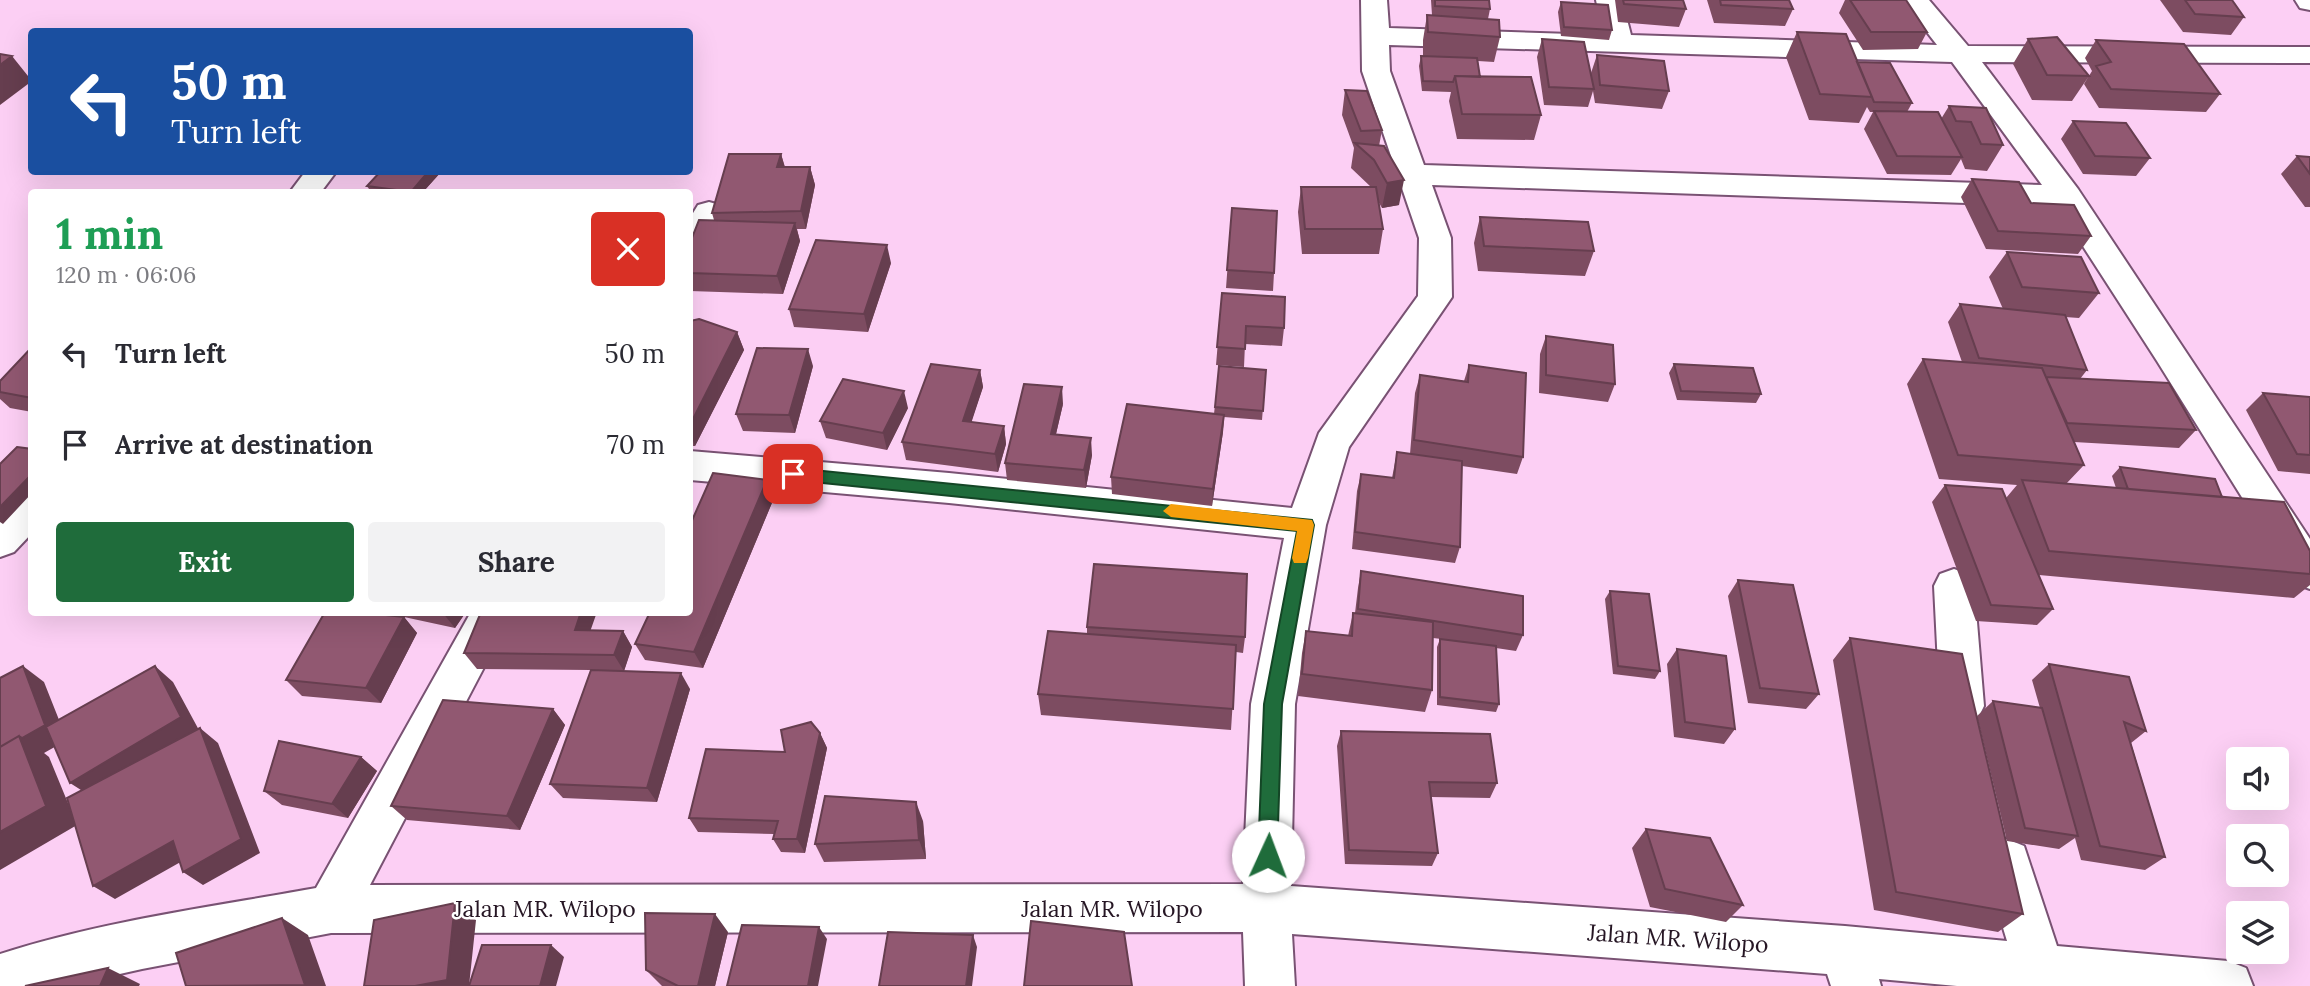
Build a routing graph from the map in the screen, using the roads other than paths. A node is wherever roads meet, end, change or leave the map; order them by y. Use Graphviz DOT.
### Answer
graph roads {
  1 [pos="1609,0"];
  2 [pos="1915,0"];
  3 [pos="1374,18"];
  4 [pos="1619,44"];
  5 [pos="1962,54"];
  6 [pos="2310,55"];
  7 [pos="1412,174"];
  8 [pos="319,175"];
  9 [pos="307,189"];
  10 [pos="2067,196"];
  11 [pos="709,212"];
  12 [pos="693,240"];
  13 [pos="693,465"];
  14 [pos="28,511"];
  15 [pos="1306,525"];
  16 [pos="0,541"];
  17 [pos="2310,572"];
  18 [pos="1954,586"];
  19 [pos="491,616"];
  20 [pos="1971,745"];
  21 [pos="1996,824"];
  22 [pos="1266,908"];
  23 [pos="331,909"];
  24 [pos="1850,968"];
  25 [pos="2040,969"];
  26 [pos="0,979"];
  27 [pos="1270,986"];
  28 [pos="2228,986"];
  1 -- 4 [label="street"];
  2 -- 5 [label="street"];
  3 -- 4 [label="street"];
  3 -- 7 [label="street"];
  4 -- 5 [label="street"];
  5 -- 6 [label="street"];
  5 -- 10 [label="street"];
  7 -- 10 [label="street"];
  7 -- 15 [label="street"];
  8 -- 9 [label="street"];
  10 -- 17 [label="street"];
  11 -- 12 [label="street"];
  13 -- 15 [label="street"];
  14 -- 16 [label="street"];
  15 -- 22 [label="street"];
  18 -- 20 [label="street"];
  19 -- 23 [label="street"];
  21 -- 25 [label="street"];
  22 -- 23 [label="street, Jalan MR. Wilopo"];
  22 -- 24 [label="street, Jalan MR. Wilopo"];
  22 -- 27 [label="street"];
  23 -- 26 [label="street, Jalan MR. Wilopo"];
  24 -- 25 [label="street, Jalan MR. Wilopo"];
  25 -- 28 [label="street, Jalan MR. Wilopo"];
}
